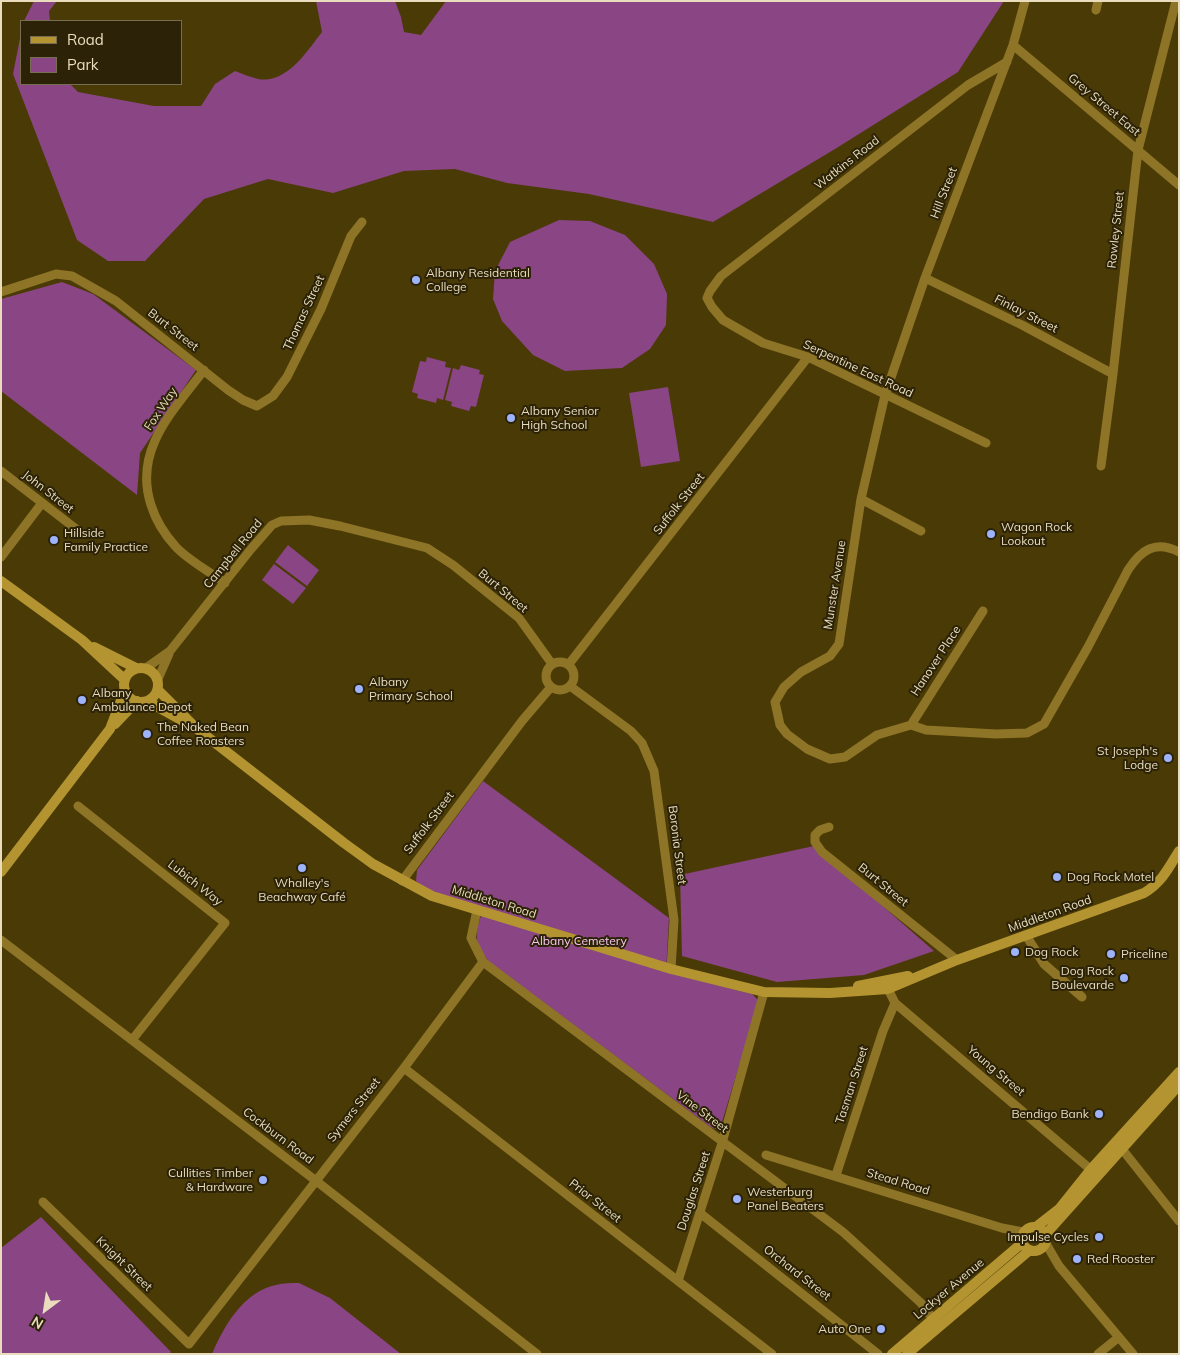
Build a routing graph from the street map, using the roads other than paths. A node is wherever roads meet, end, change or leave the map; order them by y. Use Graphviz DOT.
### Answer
graph roads {
  1 [pos="1025,1"];
  2 [pos="1176,1"];
  3 [pos="1013,45"];
  4 [pos="1006,62"];
  5 [pos="1138,150"];
  6 [pos="1179,185"];
  7 [pos="362,222"];
  8 [pos="925,278"];
  9 [pos="710,291"];
  10 [pos="1,292"];
  11 [pos="808,358"];
  12 [pos="204,370"];
  13 [pos="1114,374"];
  14 [pos="885,394"];
  15 [pos="256,406"];
  16 [pos="986,443"];
  17 [pos="1101,466"];
  18 [pos="1,471"];
  19 [pos="861,499"];
  20 [pos="42,503"];
  21 [pos="921,531"];
  22 [pos="80,532"];
  23 [pos="427,548"];
  24 [pos="1179,552"];
  25 [pos="1,557"];
  26 [pos="1,581"];
  27 [pos="225,583"];
  28 [pos="983,611"];
  29 [pos="82,640"];
  30 [pos="170,652"];
  31 [pos="552,664"];
  32 [pos="569,664"];
  33 [pos="136,668"];
  34 [pos="146,668"];
  35 [pos="125,685"];
  36 [pos="158,685"];
  37 [pos="570,686"];
  38 [pos="551,687"];
  39 [pos="142,701"];
  40 [pos="911,725"];
  41 [pos="196,728"];
  42 [pos="110,730"];
  43 [pos="78,806"];
  44 [pos="829,827"];
  45 [pos="1179,851"];
  46 [pos="1175,866"];
  47 [pos="1,872"];
  48 [pos="402,881"];
  49 [pos="477,910"];
  50 [pos="1027,937"];
  51 [pos="1,940"];
  52 [pos="957,960"];
  53 [pos="482,962"];
  54 [pos="671,970"];
  55 [pos="926,972"];
  56 [pos="888,989"];
  57 [pos="764,992"];
  58 [pos="830,993"];
  59 [pos="1082,997"];
  60 [pos="895,1003"];
  61 [pos="132,1040"];
  62 [pos="404,1068"];
  63 [pos="1179,1072"];
  64 [pos="1179,1085"];
  65 [pos="1150,1110"];
  66 [pos="722,1143"];
  67 [pos="1122,1149"];
  68 [pos="766,1155"];
  69 [pos="1095,1172"];
  70 [pos="836,1175"];
  71 [pos="316,1180"];
  72 [pos="43,1202"];
  73 [pos="700,1213"];
  74 [pos="1179,1221"];
  75 [pos="1036,1227"];
  76 [pos="1023,1232"];
  77 [pos="1045,1239"];
  78 [pos="1026,1247"];
  79 [pos="678,1281"];
  80 [pos="936,1323"];
  81 [pos="1119,1337"];
  82 [pos="189,1344"];
  83 [pos="538,1354"];
  84 [pos="772,1354"];
  85 [pos="878,1354"];
  86 [pos="892,1354"];
  87 [pos="907,1354"];
  88 [pos="1098,1354"];
  89 [pos="1133,1354"];
  1 -- 3 [label="street, Hill Street"];
  2 -- 5 [label="street, Rowley Street"];
  3 -- 4 [label="street, Hill Street"];
  3 -- 5 [label="street, Grey Street East"];
  4 -- 8 [label="street, Hill Street"];
  4 -- 9 [label="street, Watkins Road"];
  5 -- 6 [label="street, Grey Street East"];
  5 -- 13 [label="street, Rowley Street"];
  7 -- 15 [label="street, Thomas Street"];
  8 -- 13 [label="street, Finlay Street"];
  8 -- 14 [label="street, Hill Street"];
  9 -- 11 [label="street, Serpentine East Road"];
  10 -- 12 [label="street, Burt Street"];
  11 -- 14 [label="street, Serpentine East Road"];
  11 -- 32 [label="street, Suffolk Street"];
  12 -- 15 [label="street, Burt Street"];
  12 -- 27 [label="street, Fox Way"];
  13 -- 17 [label="street, Rowley Street"];
  14 -- 16 [label="street, Serpentine East Road"];
  14 -- 19 [label="street, Munster Avenue"];
  18 -- 20 [label="street, John Street"];
  19 -- 21 [label="street"];
  19 -- 40 [label="street, Munster Avenue"];
  20 -- 22 [label="street, John Street"];
  20 -- 25 [label="street"];
  23 -- 27 [label="street, Campbell Road"];
  23 -- 31 [label="street, Burt Street"];
  24 -- 40 [label="street, Munster Avenue"];
  26 -- 29 [label="main road"];
  27 -- 30 [label="street, Campbell Road"];
  28 -- 40 [label="street, Hanover Place"];
  29 -- 33 [label="main road"];
  29 -- 35 [label="main road"];
  30 -- 34 [label="street, Campbell Road"];
  30 -- 36 [label="street, Campbell Road"];
  31 -- 32 [label="street"];
  31 -- 38 [label="street"];
  32 -- 37 [label="street"];
  33 -- 34 [label="main road"];
  33 -- 35 [label="main road"];
  34 -- 36 [label="main road"];
  35 -- 39 [label="main road"];
  35 -- 42 [label="main road"];
  36 -- 39 [label="main road"];
  36 -- 41 [label="main road, Middleton Road"];
  37 -- 38 [label="street"];
  37 -- 54 [label="street, Boronia Street"];
  38 -- 48 [label="street, Suffolk Street"];
  39 -- 41 [label="main road, Middleton Road"];
  39 -- 42 [label="main road"];
  41 -- 48 [label="main road, Middleton Road"];
  42 -- 47 [label="main road"];
  43 -- 61 [label="street, Lubich Way"];
  44 -- 52 [label="street, Burt Street"];
  45 -- 46 [label="main road, Middleton Road"];
  46 -- 50 [label="main road, Middleton Road"];
  48 -- 49 [label="main road, Middleton Road"];
  49 -- 53 [label="street, Vine Street"];
  49 -- 54 [label="main road, Middleton Road"];
  50 -- 52 [label="main road, Middleton Road"];
  50 -- 59 [label="street"];
  51 -- 61 [label="street, Cockburn Road"];
  52 -- 55 [label="main road, Middleton Road"];
  53 -- 62 [label="street, Symers Street"];
  53 -- 66 [label="street, Vine Street"];
  54 -- 57 [label="main road, Middleton Road"];
  55 -- 56 [label="main road, Middleton Road"];
  55 -- 58 [label="main road, Middleton Road"];
  56 -- 58 [label="main road, Middleton Road"];
  56 -- 60 [label="street, Young Street"];
  57 -- 58 [label="main road, Middleton Road"];
  57 -- 66 [label="street, Douglas Street"];
  60 -- 69 [label="street, Young Street"];
  60 -- 70 [label="street, Tasman Street"];
  61 -- 71 [label="street, Cockburn Road"];
  62 -- 71 [label="street, Symers Street"];
  62 -- 79 [label="street, Prior Street"];
  63 -- 65 [label="main road"];
  64 -- 65 [label="main road"];
  65 -- 67 [label="main road"];
  65 -- 69 [label="main road"];
  66 -- 73 [label="street, Douglas Street"];
  66 -- 80 [label="street, Vine Street"];
  67 -- 69 [label="main road"];
  67 -- 74 [label="street"];
  68 -- 70 [label="street, Stead Road"];
  69 -- 75 [label="main road"];
  69 -- 77 [label="main road"];
  70 -- 76 [label="street, Stead Road"];
  71 -- 82 [label="street, Symers Street"];
  71 -- 83 [label="street, Cockburn Road"];
  72 -- 82 [label="street, Knight Street"];
  73 -- 79 [label="street, Douglas Street"];
  73 -- 85 [label="street, Orchard Street"];
  75 -- 76 [label="main road"];
  75 -- 77 [label="main road"];
  76 -- 78 [label="main road"];
  77 -- 78 [label="main road"];
  77 -- 81 [label="street"];
  78 -- 80 [label="main road, Lockyer Avenue"];
  79 -- 84 [label="street, Prior Street"];
  80 -- 86 [label="main road, Lockyer Avenue"];
  80 -- 87 [label="main road, Lockyer Avenue"];
  81 -- 88 [label="street"];
  81 -- 89 [label="street"];
}
